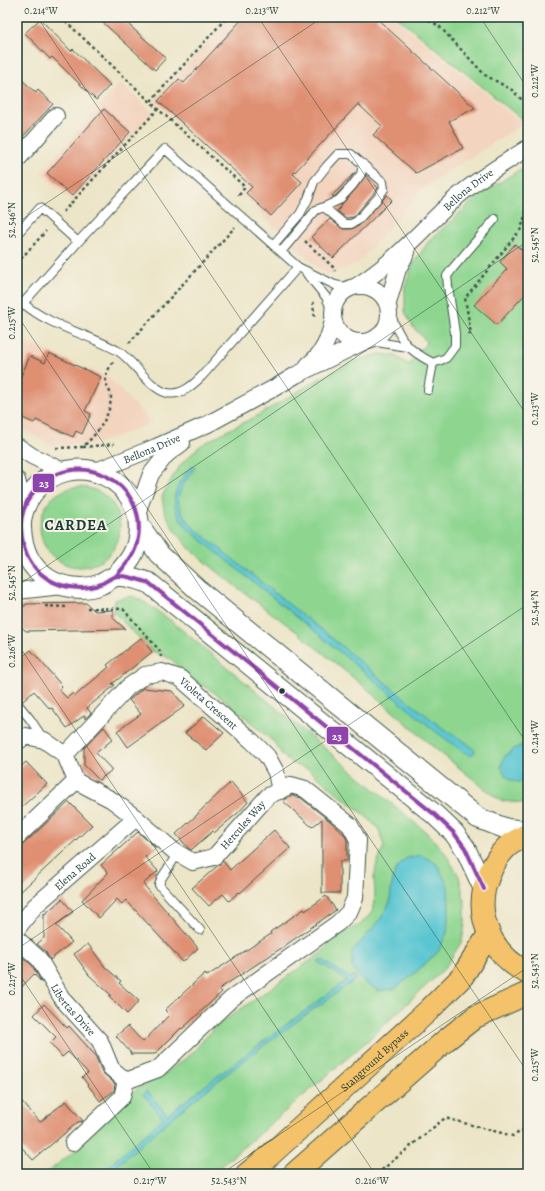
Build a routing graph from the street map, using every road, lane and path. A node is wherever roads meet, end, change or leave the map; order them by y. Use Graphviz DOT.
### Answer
graph roads {
  1 [pos="61,17"];
  2 [pos="227,17"];
  3 [pos="424,17"];
  4 [pos="150,101"];
  5 [pos="528,106"];
  6 [pos="158,109"];
  7 [pos="56,116"];
  8 [pos="528,148"];
  9 [pos="17,160"];
  10 [pos="363,164"];
  11 [pos="528,206"];
  12 [pos="324,207"];
  13 [pos="243,218"];
  14 [pos="495,219"];
  15 [pos="55,221"];
  16 [pos="297,233"];
  17 [pos="17,234"];
  18 [pos="415,239"];
  19 [pos="78,242"];
  20 [pos="273,245"];
  21 [pos="281,252"];
  22 [pos="17,263"];
  23 [pos="302,269"];
  24 [pos="330,283"];
  25 [pos="354,287"];
  26 [pos="323,292"];
  27 [pos="20,307"];
  28 [pos="388,308"];
  29 [pos="333,316"];
  30 [pos="316,321"];
  31 [pos="471,334"];
  32 [pos="366,342"];
  33 [pos="408,348"];
  34 [pos="121,353"];
  35 [pos="433,363"];
  36 [pos="296,375"];
  37 [pos="428,390"];
  38 [pos="208,424"];
  39 [pos="17,446"];
  40 [pos="83,447"];
  41 [pos="52,448"];
  42 [pos="132,457"];
  43 [pos="63,471"];
  44 [pos="96,471"];
  45 [pos="17,480"];
  46 [pos="24,507"];
  47 [pos="138,519"];
  48 [pos="19,547"];
  49 [pos="116,576"];
  50 [pos="62,586"];
  51 [pos="17,591"];
  52 [pos="44,606"];
  53 [pos="76,608"];
  54 [pos="84,608"];
  55 [pos="162,672"];
  56 [pos="17,704"];
  57 [pos="44,740"];
  58 [pos="17,742"];
  59 [pos="65,755"];
  60 [pos="76,781"];
  61 [pos="280,791"];
  62 [pos="136,818"];
  63 [pos="528,833"];
  64 [pos="17,837"];
  65 [pos="178,853"];
  66 [pos="484,889"];
  67 [pos="17,929"];
  68 [pos="200,930"];
  69 [pos="489,934"];
  70 [pos="17,940"];
  71 [pos="528,973"];
  72 [pos="528,993"];
  73 [pos="126,1081"];
  74 [pos="528,1127"];
  75 [pos="73,1143"];
  76 [pos="246,1174"];
  77 [pos="294,1174"];
  78 [pos="377,1174"];
  1 -- 4 [label="path"];
  2 -- 4 [label="path"];
  3 -- 5 [label="path"];
  4 -- 6 [label="path"];
  6 -- 13 [label="path"];
  6 -- 15 [label="path"];
  7 -- 9 [label="street"];
  8 -- 18 [label="street, Bellona Drive"];
  10 -- 12 [label="lane"];
  10 -- 12 [label="lane"];
  10 -- 20 [label="lane"];
  11 -- 31 [label="path"];
  12 -- 16 [label="lane"];
  13 -- 19 [label="lane"];
  13 -- 20 [label="lane"];
  13 -- 34 [label="path"];
  14 -- 35 [label="lane"];
  15 -- 17 [label="lane"];
  15 -- 19 [label="lane"];
  15 -- 22 [label="path"];
  16 -- 21 [label="lane"];
  16 -- 24 [label="path"];
  18 -- 25 [label="street, Bellona Drive"];
  18 -- 28 [label="street, Bellona Drive"];
  19 -- 27 [label="lane"];
  20 -- 21 [label="lane"];
  21 -- 23 [label="lane"];
  23 -- 24 [label="lane"];
  23 -- 26 [label="lane"];
  23 -- 34 [label="lane"];
  24 -- 25 [label="lane"];
  25 -- 28 [label="street"];
  25 -- 29 [label="street, Bellona Drive"];
  26 -- 29 [label="lane"];
  26 -- 30 [label="path"];
  27 -- 34 [label="lane"];
  28 -- 32 [label="street, Bellona Drive"];
  28 -- 33 [label="lane"];
  29 -- 32 [label="street"];
  29 -- 36 [label="street, Bellona Drive"];
  32 -- 33 [label="lane"];
  32 -- 36 [label="street, Bellona Drive"];
  33 -- 35 [label="lane"];
  34 -- 40 [label="path"];
  35 -- 37 [label="lane"];
  36 -- 38 [label="street, Bellona Drive"];
  38 -- 42 [label="street, Bellona Drive"];
  38 -- 47 [label="street, Bellona Drive"];
  39 -- 43 [label="street"];
  40 -- 41 [label="path"];
  40 -- 42 [label="path"];
  42 -- 44 [label="street, Bellona Drive"];
  43 -- 44 [label="street"];
  43 -- 46 [label="street"];
  44 -- 47 [label="street"];
  45 -- 46 [label="street"];
  46 -- 48 [label="street"];
  47 -- 49 [label="street"];
  47 -- 63 [label="street"];
  48 -- 50 [label="street"];
  49 -- 50 [label="street"];
  49 -- 66 [label="street"];
  50 -- 51 [label="street"];
  52 -- 53 [label="path"];
  54 -- 55 [label="path"];
  55 -- 59 [label="street"];
  55 -- 61 [label="street, Violeta Crescent"];
  56 -- 57 [label="lane"];
  57 -- 58 [label="street"];
  57 -- 59 [label="street"];
  59 -- 60 [label="street"];
  60 -- 62 [label="street, Hercules Way"];
  60 -- 64 [label="street"];
  61 -- 65 [label="street, Hercules Way"];
  61 -- 73 [label="street, Hercules Way"];
  62 -- 65 [label="street, Hercules Way"];
  62 -- 67 [label="street, Elena Road"];
  63 -- 66 [label="main road"];
  65 -- 68 [label="lane"];
  66 -- 69 [label="main road"];
  69 -- 71 [label="main road"];
  69 -- 76 [label="main road, Stanground Bypass"];
  70 -- 73 [label="street, Libertas Drive"];
  72 -- 77 [label="main road"];
  73 -- 75 [label="street"];
  74 -- 78 [label="path"];
}
